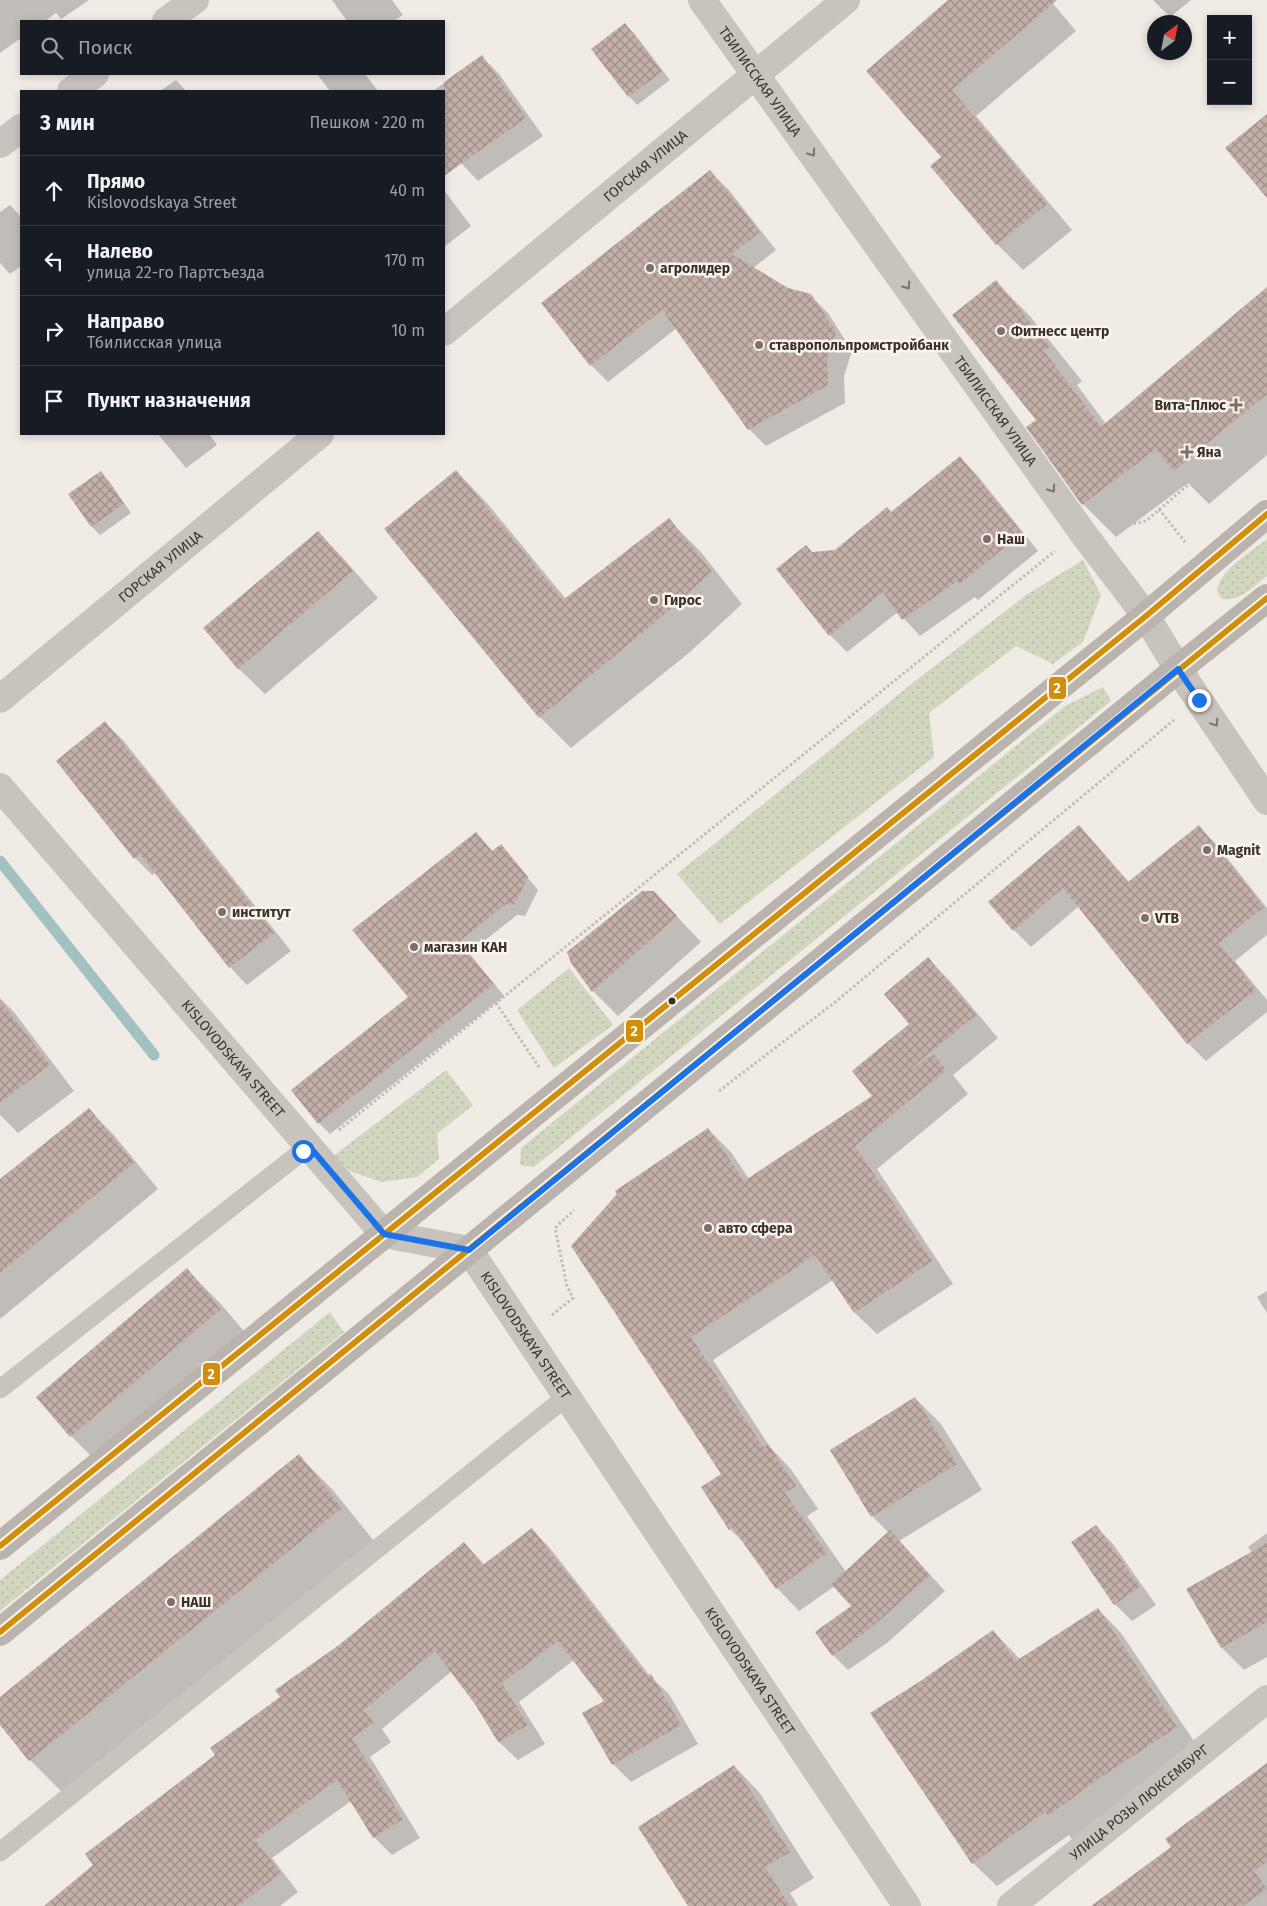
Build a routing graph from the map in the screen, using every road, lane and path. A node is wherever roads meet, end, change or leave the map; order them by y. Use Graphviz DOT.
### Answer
graph roads {
  1 [pos="195,0"];
  2 [pos="702,0"];
  3 [pos="846,0"];
  4 [pos="167,20"];
  5 [pos="755,73"];
  6 [pos="94,75"];
  7 [pos="72,90"];
  8 [pos="20,129"];
  9 [pos="0,144"];
  10 [pos="445,331"];
  11 [pos="1267,417"];
  12 [pos="319,435"];
  13 [pos="1267,514"];
  14 [pos="1085,536"];
  15 [pos="1267,598"];
  16 [pos="1146,616"];
  17 [pos="1178,669"];
  18 [pos="0,699"];
  19 [pos="1199,700"];
  20 [pos="0,787"];
  21 [pos="1267,801"];
  22 [pos="718,1092"];
  23 [pos="291,1125"];
  24 [pos="309,1146"];
  25 [pos="576,1208"];
  26 [pos="384,1234"];
  27 [pos="469,1250"];
  28 [pos="526,1336"];
  29 [pos="0,1389"];
  30 [pos="566,1397"];
  31 [pos="0,1546"];
  32 [pos="0,1632"];
  33 [pos="1267,1699"];
  34 [pos="0,1852"];
  35 [pos="907,1906"];
  36 [pos="1011,1906"];
  1 -- 4 [label="street"];
  2 -- 5 [label="street, ТБИЛИССКАЯ УЛИЦА"];
  3 -- 5 [label="street, ГОРСКАЯ УЛИЦА"];
  5 -- 10 [label="street, ГОРСКАЯ УЛИЦА"];
  5 -- 14 [label="street, ТБИЛИССКАЯ УЛИЦА, one-way"];
  6 -- 7 [label="street"];
  8 -- 9 [label="street"];
  11 -- 14 [label="path"];
  12 -- 18 [label="street, ГОРСКАЯ УЛИЦА"];
  13 -- 16 [label="main road"];
  14 -- 16 [label="street, ТБИЛИССКАЯ УЛИЦА"];
  14 -- 23 [label="path"];
  15 -- 17 [label="main road"];
  16 -- 17 [label="street, ТБИЛИССКАЯ УЛИЦА"];
  16 -- 26 [label="main road"];
  17 -- 19 [label="street, ТБИЛИССКАЯ УЛИЦА"];
  17 -- 27 [label="main road"];
  19 -- 21 [label="street, ТБИЛИССКАЯ УЛИЦА, one-way"];
  19 -- 22 [label="path"];
  20 -- 23 [label="street, KISLOVODSKAYA STREET"];
  23 -- 24 [label="street, KISLOVODSKAYA STREET"];
  24 -- 26 [label="street, KISLOVODSKAYA STREET"];
  24 -- 29 [label="lane"];
  25 -- 28 [label="path"];
  26 -- 27 [label="street"];
  26 -- 31 [label="main road"];
  27 -- 28 [label="street, KISLOVODSKAYA STREET"];
  27 -- 32 [label="main road"];
  28 -- 30 [label="street, KISLOVODSKAYA STREET"];
  30 -- 34 [label="lane"];
  30 -- 35 [label="street, KISLOVODSKAYA STREET"];
  33 -- 36 [label="street, УЛИЦА РОЗЫ ЛЮКСЕМБУРГ"];
}
